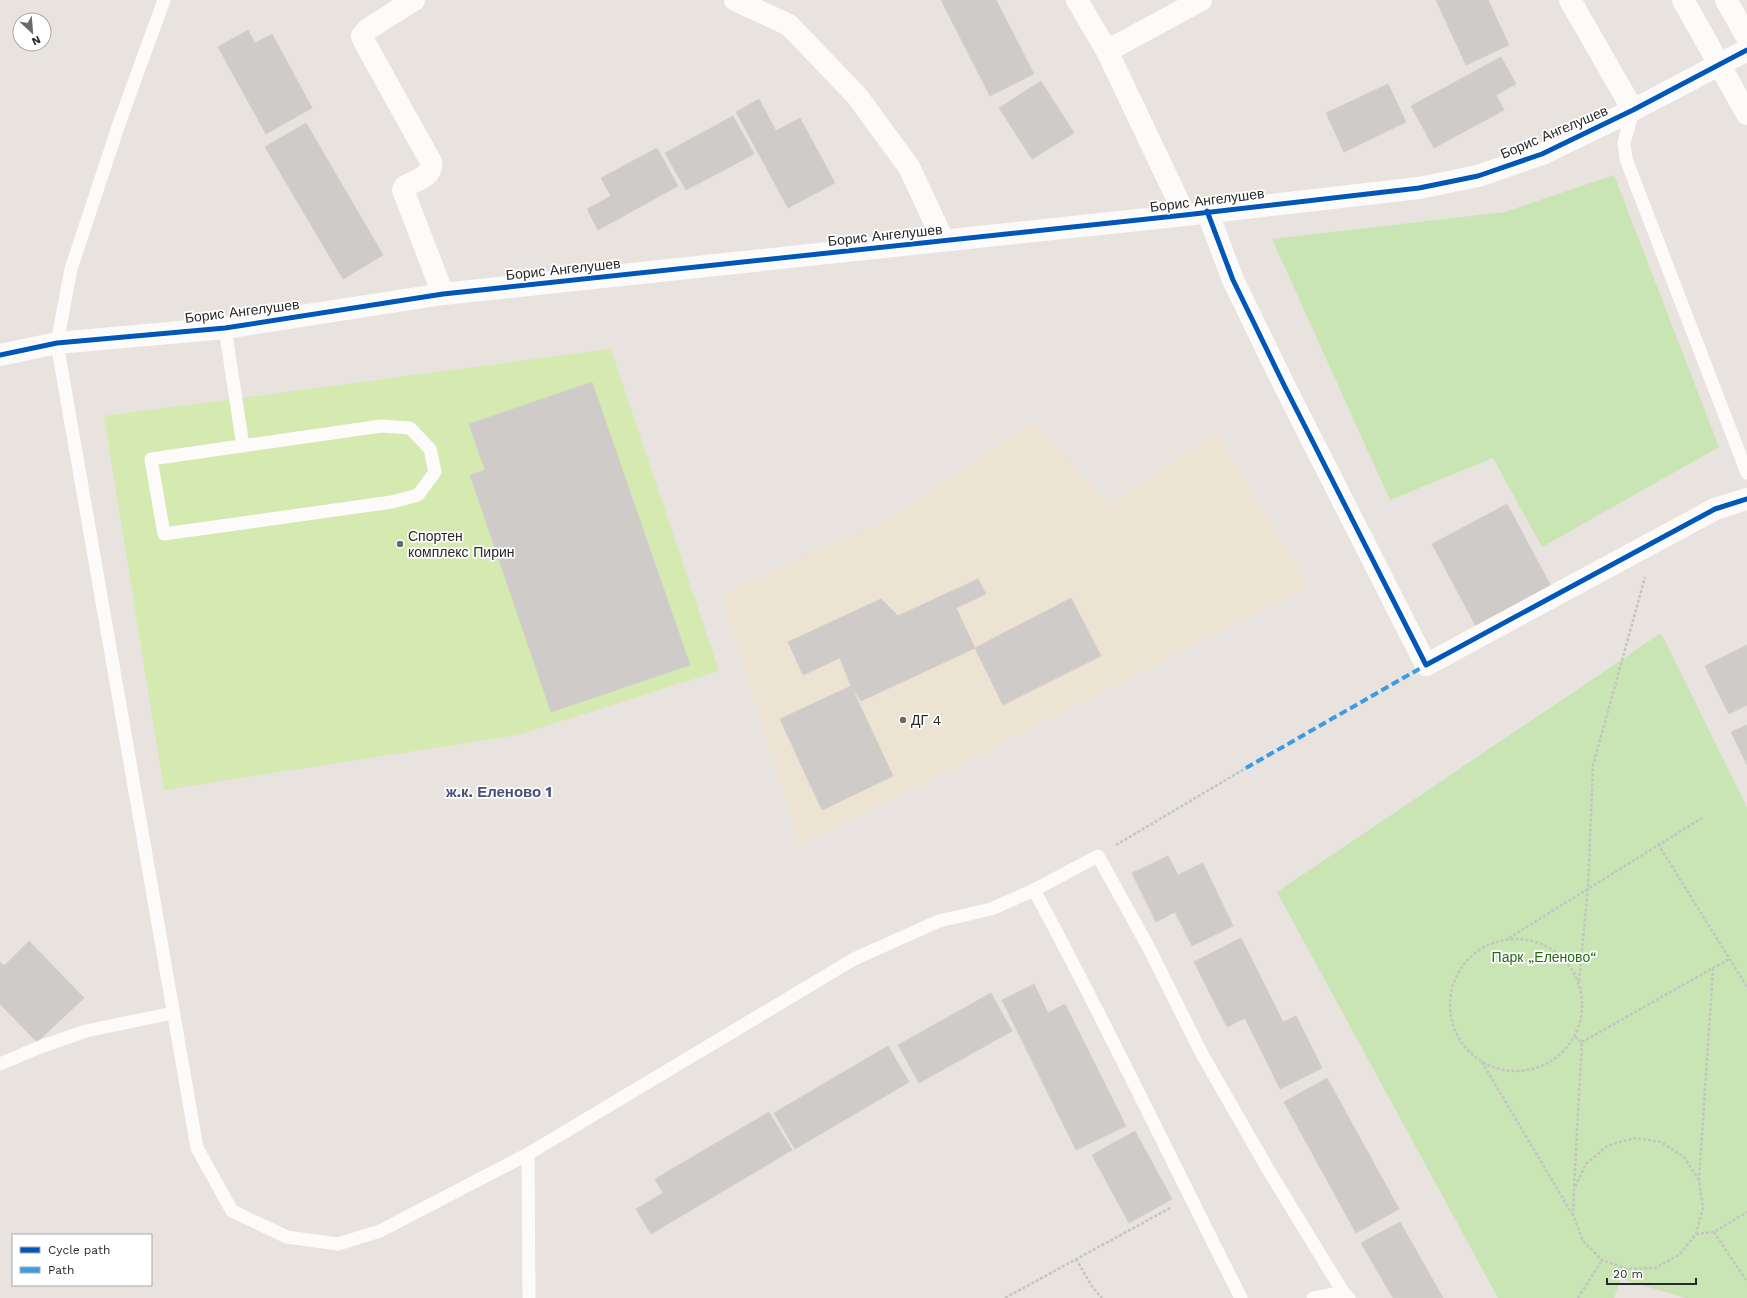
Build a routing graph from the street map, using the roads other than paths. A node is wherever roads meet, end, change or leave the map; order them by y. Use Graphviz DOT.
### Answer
graph roads {
  1 [pos="164,0"];
  2 [pos="414,0"];
  3 [pos="735,0"];
  4 [pos="1077,0"];
  5 [pos="1201,0"];
  6 [pos="1570,0"];
  7 [pos="1683,0"];
  8 [pos="1726,0"];
  9 [pos="1747,37"];
  10 [pos="1747,50"];
  11 [pos="1107,51"];
  12 [pos="1719,65"];
  13 [pos="1633,110"];
  14 [pos="1747,114"];
  15 [pos="1207,211"];
  16 [pos="1185,215"];
  17 [pos="943,240"];
  18 [pos="443,294"];
  19 [pos="225,328"];
  20 [pos="57,343"];
  21 [pos="0,355"];
  22 [pos="243,446"];
  23 [pos="1747,473"];
  24 [pos="1747,499"];
  25 [pos="1034,890"];
  26 [pos="173,1013"];
  27 [pos="0,1064"];
  28 [pos="528,1154"];
  29 [pos="1346,1295"];
  30 [pos="529,1298"];
  31 [pos="1241,1298"];
  32 [pos="1313,1298"];
  1 -- 20 [label="lane"];
  2 -- 18 [label="street"];
  3 -- 17 [label="street"];
  4 -- 11 [label="street"];
  5 -- 11 [label="street"];
  6 -- 13 [label="street"];
  7 -- 12 [label="street"];
  8 -- 9 [label="street"];
  10 -- 12 [label="street, Борис Ангелушев"];
  11 -- 16 [label="street"];
  12 -- 13 [label="street, Борис Ангелушев"];
  12 -- 14 [label="street"];
  13 -- 15 [label="street, Борис Ангелушев"];
  13 -- 23 [label="lane"];
  15 -- 16 [label="street, Борис Ангелушев"];
  15 -- 24 [label="street"];
  16 -- 17 [label="street, Борис Ангелушев"];
  17 -- 18 [label="street, Борис Ангелушев"];
  18 -- 19 [label="street, Борис Ангелушев"];
  19 -- 20 [label="street, Борис Ангелушев"];
  19 -- 22 [label="lane"];
  20 -- 21 [label="street, Борис Ангелушев"];
  20 -- 26 [label="lane"];
  22 -- 22 [label="lane"];
  25 -- 28 [label="lane"];
  25 -- 29 [label="lane"];
  25 -- 31 [label="lane"];
  26 -- 27 [label="lane"];
  26 -- 28 [label="lane"];
  28 -- 30 [label="lane"];
  29 -- 32 [label="lane"];
}
